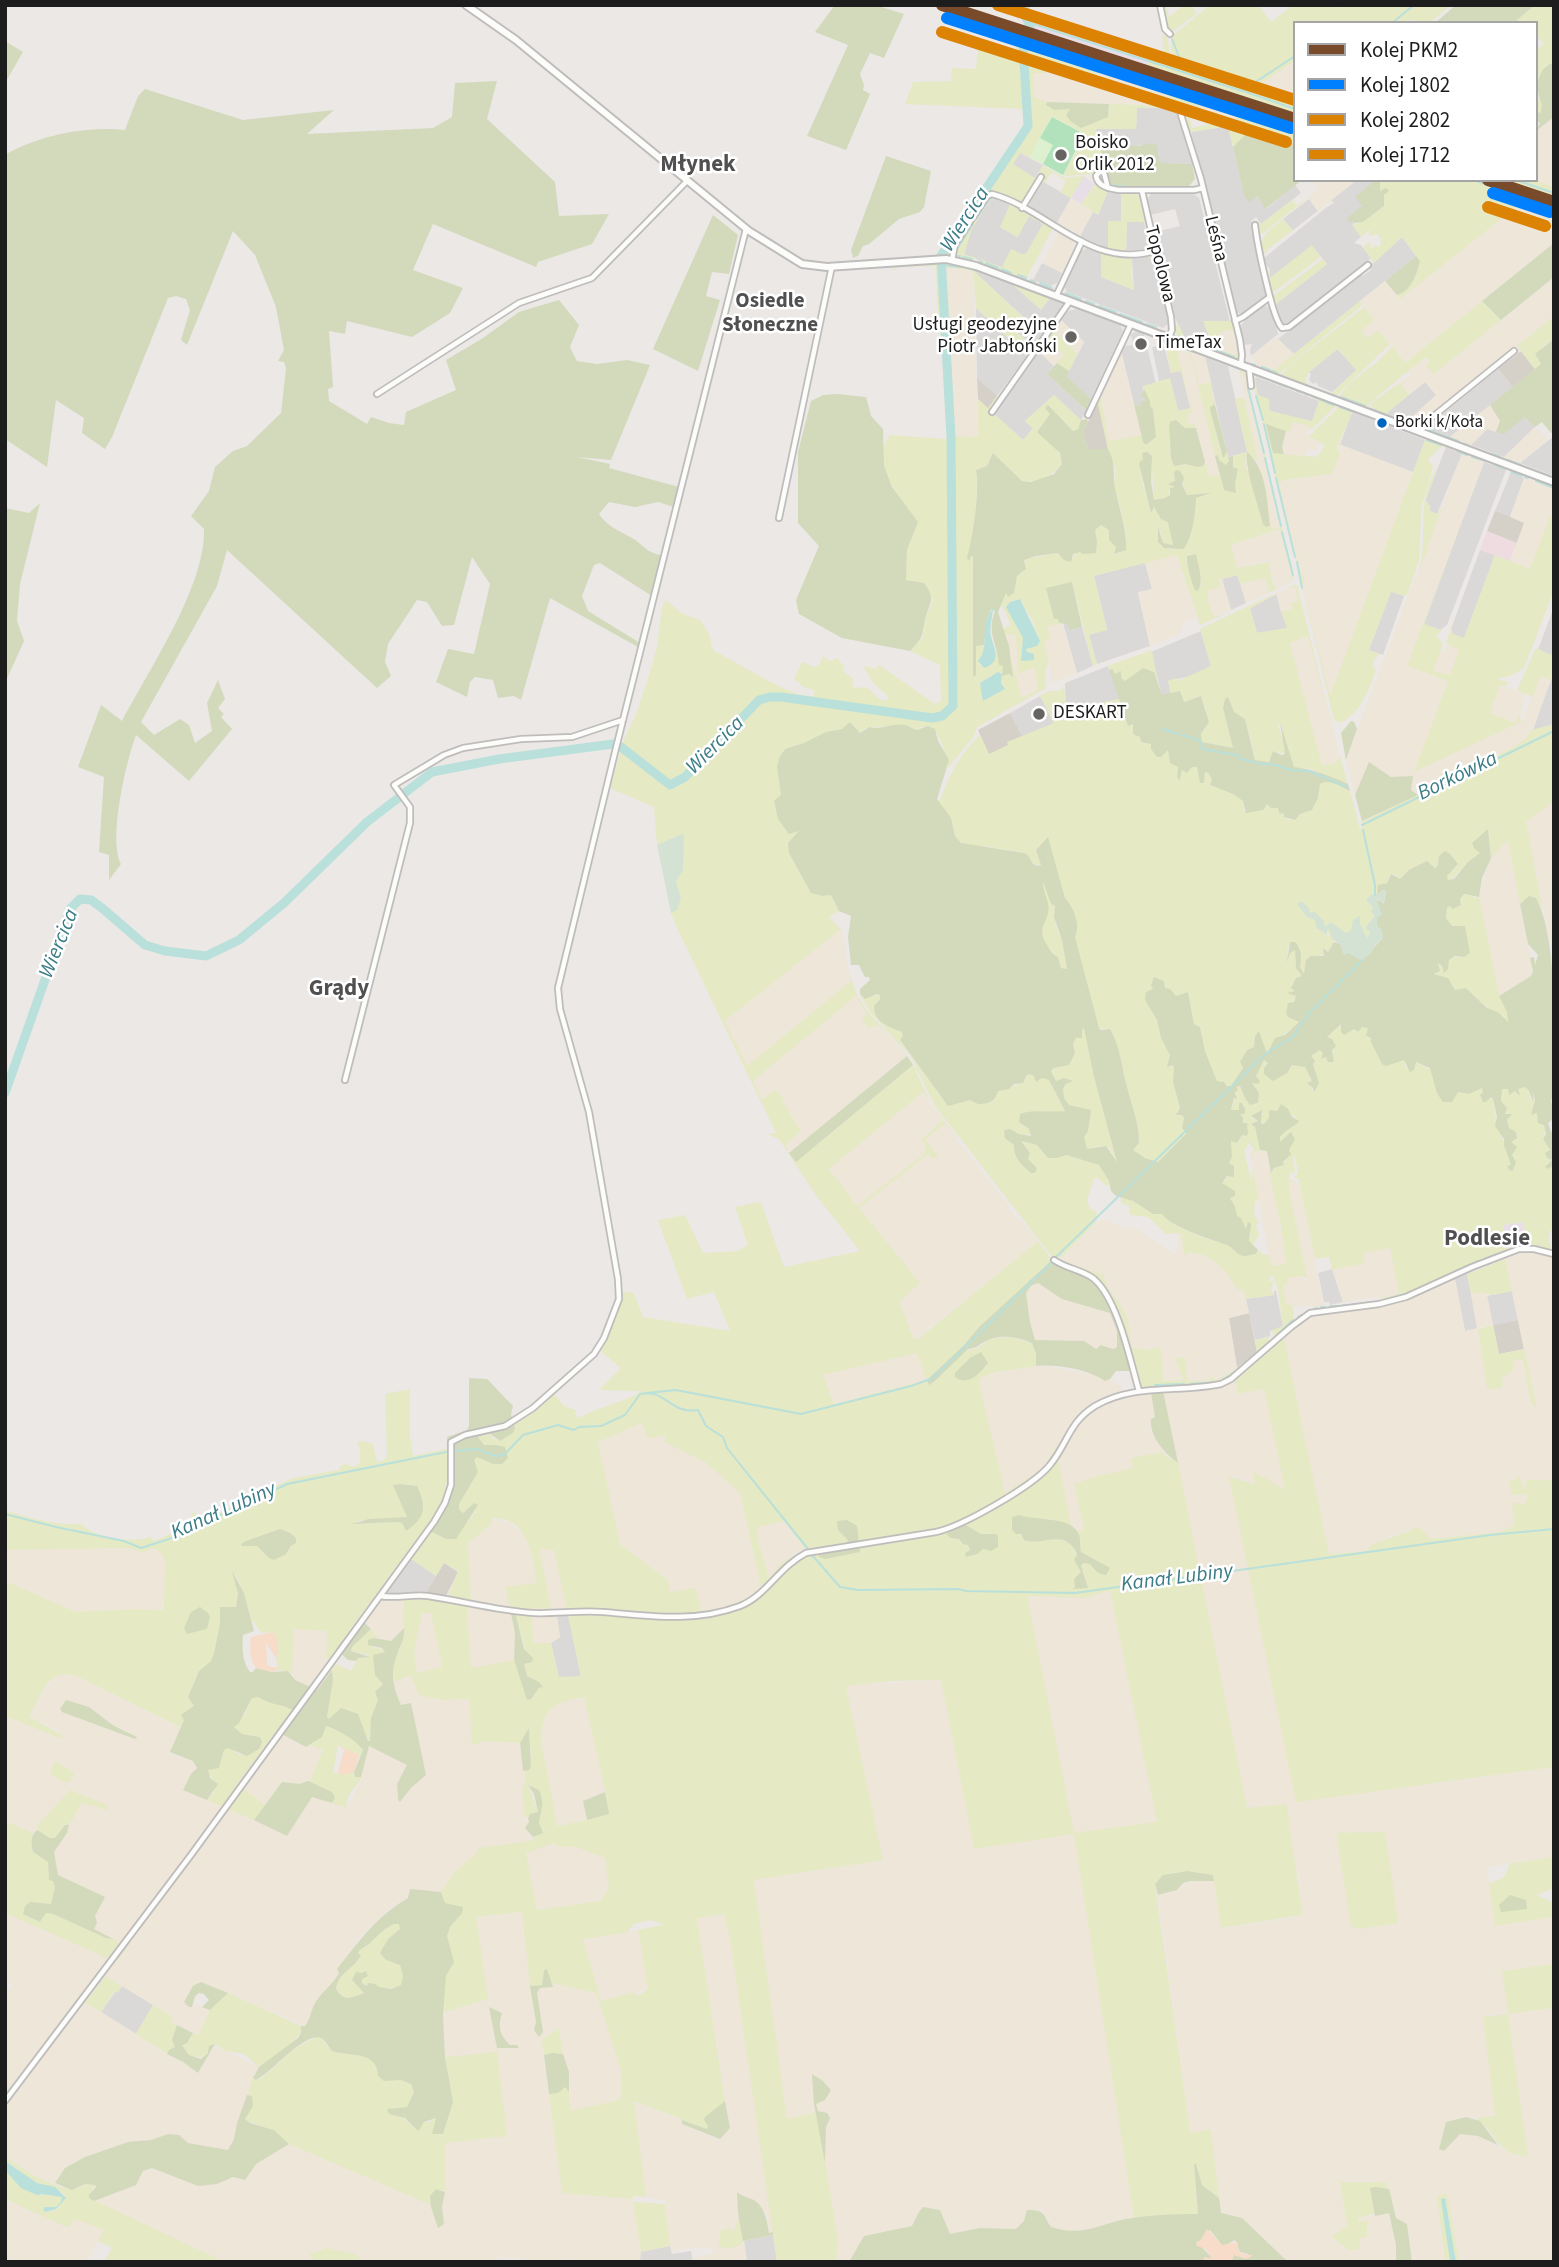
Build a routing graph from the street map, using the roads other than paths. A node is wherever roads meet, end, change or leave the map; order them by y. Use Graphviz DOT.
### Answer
graph roads {
  1 [pos="466,5"];
  2 [pos="1160,5"];
  3 [pos="1170,34"];
  4 [pos="1181,115"];
  5 [pos="1041,177"];
  6 [pos="687,181"];
  7 [pos="1108,188"];
  8 [pos="1203,188"];
  9 [pos="1142,191"];
  10 [pos="1021,208"];
  11 [pos="1255,225"];
  12 [pos="746,229"];
  13 [pos="1082,241"];
  14 [pos="1155,251"];
  15 [pos="949,260"];
  16 [pos="1367,265"];
  17 [pos="832,266"];
  18 [pos="1057,294"];
  19 [pos="1270,297"];
  20 [pos="1071,300"];
  21 [pos="1235,321"];
  22 [pos="1131,323"];
  23 [pos="1170,337"];
  24 [pos="1514,351"];
  25 [pos="1241,364"];
  26 [pos="1249,367"];
  27 [pos="1251,386"];
  28 [pos="377,394"];
  29 [pos="992,412"];
  30 [pos="1088,415"];
  31 [pos="1420,432"];
  32 [pos="1554,482"];
  33 [pos="779,519"];
  34 [pos="623,720"];
  35 [pos="345,1080"];
  36 [pos="1554,1254"];
  37 [pos="1054,1260"];
  38 [pos="1139,1391"];
  39 [pos="380,1595"];
  40 [pos="5,2101"];
  1 -- 6 [label="street"];
  2 -- 3 [label="street"];
  4 -- 8 [label="street, Leśna"];
  5 -- 10 [label="street"];
  6 -- 12 [label="street"];
  6 -- 28 [label="street"];
  7 -- 9 [label="street"];
  8 -- 9 [label="street"];
  8 -- 21 [label="street, Leśna"];
  9 -- 14 [label="street, Topolowa"];
  10 -- 13 [label="street"];
  10 -- 15 [label="street"];
  11 -- 19 [label="street"];
  12 -- 17 [label="street"];
  12 -- 34 [label="street"];
  13 -- 14 [label="street"];
  13 -- 18 [label="street"];
  14 -- 23 [label="street, Topolowa"];
  15 -- 17 [label="street"];
  15 -- 18 [label="street"];
  16 -- 19 [label="street"];
  17 -- 33 [label="street"];
  18 -- 20 [label="street"];
  19 -- 21 [label="street"];
  20 -- 22 [label="street"];
  20 -- 29 [label="street"];
  21 -- 25 [label="street, Leśna"];
  22 -- 23 [label="street"];
  22 -- 30 [label="street"];
  23 -- 25 [label="street"];
  24 -- 31 [label="street"];
  25 -- 26 [label="street"];
  26 -- 27 [label="street"];
  26 -- 31 [label="street"];
  31 -- 32 [label="street"];
  34 -- 35 [label="street"];
  34 -- 39 [label="street"];
  36 -- 38 [label="street"];
  37 -- 38 [label="street"];
  38 -- 39 [label="street"];
  39 -- 40 [label="street"];
}
